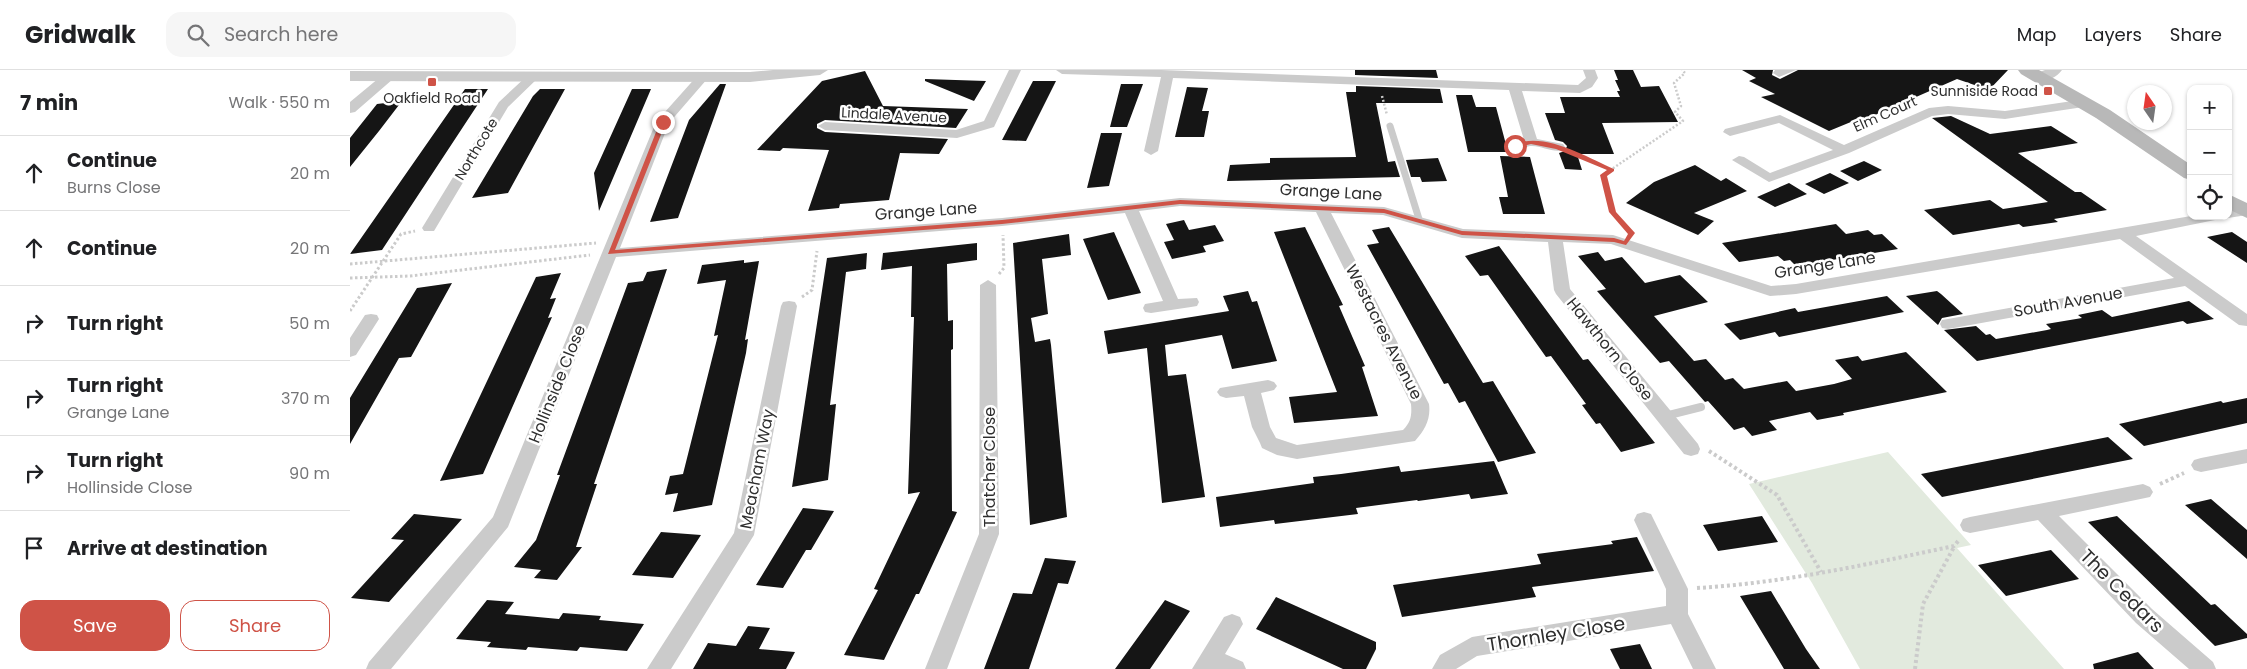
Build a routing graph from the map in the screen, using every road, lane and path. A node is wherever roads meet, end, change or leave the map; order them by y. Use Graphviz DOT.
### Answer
graph roads {
  1 [pos="820,70"];
  2 [pos="1015,70"];
  3 [pos="1062,70"];
  4 [pos="1457,70"];
  5 [pos="1589,70"];
  6 [pos="1682,70"];
  7 [pos="1189,72"];
  8 [pos="2040,72"];
  9 [pos="428,74"];
  10 [pos="569,74"];
  11 [pos="753,74"];
  12 [pos="1168,74"];
  13 [pos="1324,75"];
  14 [pos="350,76"];
  15 [pos="389,76"];
  16 [pos="532,78"];
  17 [pos="702,78"];
  18 [pos="1378,81"];
  19 [pos="1460,84"];
  20 [pos="1514,86"];
  21 [pos="2086,103"];
  22 [pos="350,109"];
  23 [pos="825,126"];
  24 [pos="1390,126"];
  25 [pos="1740,132"];
  26 [pos="1531,142"];
  27 [pos="1515,146"];
  28 [pos="1558,147"];
  29 [pos="1844,150"];
  30 [pos="1151,151"];
  31 [pos="1739,160"];
  32 [pos="1611,170"];
  33 [pos="2187,171"];
  34 [pos="1130,207"];
  35 [pos="1322,209"];
  36 [pos="1419,219"];
  37 [pos="2195,220"];
  38 [pos="1002,222"];
  39 [pos="429,228"];
  40 [pos="2123,234"];
  41 [pos="820,236"];
  42 [pos="1555,238"];
  43 [pos="1626,243"];
  44 [pos="612,247"];
  45 [pos="381,262"];
  46 [pos="350,264"];
  47 [pos="372,276"];
  48 [pos="350,278"];
  49 [pos="2188,280"];
  50 [pos="988,285"];
  51 [pos="1190,302"];
  52 [pos="1172,305"];
  53 [pos="789,306"];
  54 [pos="1151,308"];
  55 [pos="350,311"];
  56 [pos="371,319"];
  57 [pos="2246,321"];
  58 [pos="1948,324"];
  59 [pos="350,350"];
  60 [pos="1226,392"];
  61 [pos="1701,408"];
  62 [pos="1665,416"];
  63 [pos="1691,449"];
  64 [pos="2245,458"];
  65 [pos="2201,465"];
  66 [pos="2143,492"];
  67 [pos="2042,511"];
  68 [pos="1644,520"];
  69 [pos="1970,525"];
  70 [pos="1954,546"];
  71 [pos="1820,572"];
  72 [pos="1677,589"];
  73 [pos="1676,614"];
  74 [pos="1232,624"];
  75 [pos="1207,663"];
  76 [pos="377,669"];
  77 [pos="658,669"];
  78 [pos="936,669"];
  79 [pos="1235,669"];
  80 [pos="1443,669"];
  81 [pos="1705,669"];
  82 [pos="1915,669"];
  83 [pos="2205,669"];
  1 -- 11 [label="street"];
  2 -- 23 [label="street, Lindale Avenue"];
  3 -- 12 [label="street"];
  4 -- 19 [label="street"];
  5 -- 20 [label="street"];
  6 -- 32 [label="path"];
  7 -- 12 [label="street"];
  7 -- 13 [label="street"];
  8 -- 21 [label="main road"];
  9 -- 15 [label="street"];
  9 -- 16 [label="street"];
  10 -- 16 [label="street"];
  10 -- 17 [label="street"];
  11 -- 17 [label="street"];
  12 -- 30 [label="street"];
  13 -- 18 [label="street"];
  14 -- 15 [label="street"];
  15 -- 22 [label="street"];
  16 -- 39 [label="street, Northcote"];
  17 -- 44 [label="street, Hollinside Close"];
  18 -- 19 [label="street"];
  18 -- 24 [label="path"];
  19 -- 20 [label="street"];
  20 -- 26 [label="street"];
  21 -- 29 [label="street, Elm Court"];
  21 -- 33 [label="main road"];
  24 -- 36 [label="lane"];
  25 -- 29 [label="street"];
  26 -- 27 [label="street"];
  26 -- 28 [label="street"];
  28 -- 32 [label="path"];
  29 -- 31 [label="street, Elm Court"];
  32 -- 43 [label="path"];
  34 -- 35 [label="street, Grange Lane"];
  34 -- 38 [label="street, Grange Lane"];
  34 -- 52 [label="street"];
  35 -- 36 [label="street, Grange Lane"];
  35 -- 60 [label="street, Westacres Avenue"];
  36 -- 42 [label="street, Grange Lane"];
  37 -- 40 [label="street, Grange Lane"];
  38 -- 41 [label="street, Grange Lane"];
  38 -- 50 [label="path"];
  39 -- 45 [label="path"];
  40 -- 43 [label="street, Grange Lane"];
  40 -- 49 [label="street"];
  41 -- 44 [label="street, Grange Lane"];
  41 -- 53 [label="path"];
  42 -- 43 [label="street, Grange Lane"];
  42 -- 62 [label="street, Hawthorn Close"];
  44 -- 45 [label="path"];
  44 -- 47 [label="path"];
  44 -- 76 [label="street, Hollinside Close"];
  45 -- 46 [label="path"];
  45 -- 47 [label="path"];
  47 -- 48 [label="path"];
  47 -- 55 [label="path"];
  49 -- 57 [label="street"];
  49 -- 58 [label="street, South Avenue"];
  50 -- 78 [label="street, Thatcher Close"];
  51 -- 52 [label="street"];
  52 -- 54 [label="street"];
  53 -- 77 [label="street, Meacham Way"];
  56 -- 59 [label="street"];
  61 -- 62 [label="lane"];
  62 -- 63 [label="street, Hawthorn Close"];
  63 -- 71 [label="path"];
  64 -- 65 [label="street"];
  65 -- 66 [label="path"];
  66 -- 67 [label="street"];
  67 -- 69 [label="street"];
  67 -- 83 [label="street, The Cedars"];
  68 -- 72 [label="street"];
  69 -- 70 [label="path"];
  70 -- 71 [label="path"];
  70 -- 82 [label="path"];
  71 -- 72 [label="path"];
  72 -- 73 [label="street"];
  73 -- 80 [label="street, Thornley Close"];
  73 -- 81 [label="street"];
  74 -- 75 [label="street"];
  75 -- 79 [label="street"];
}
